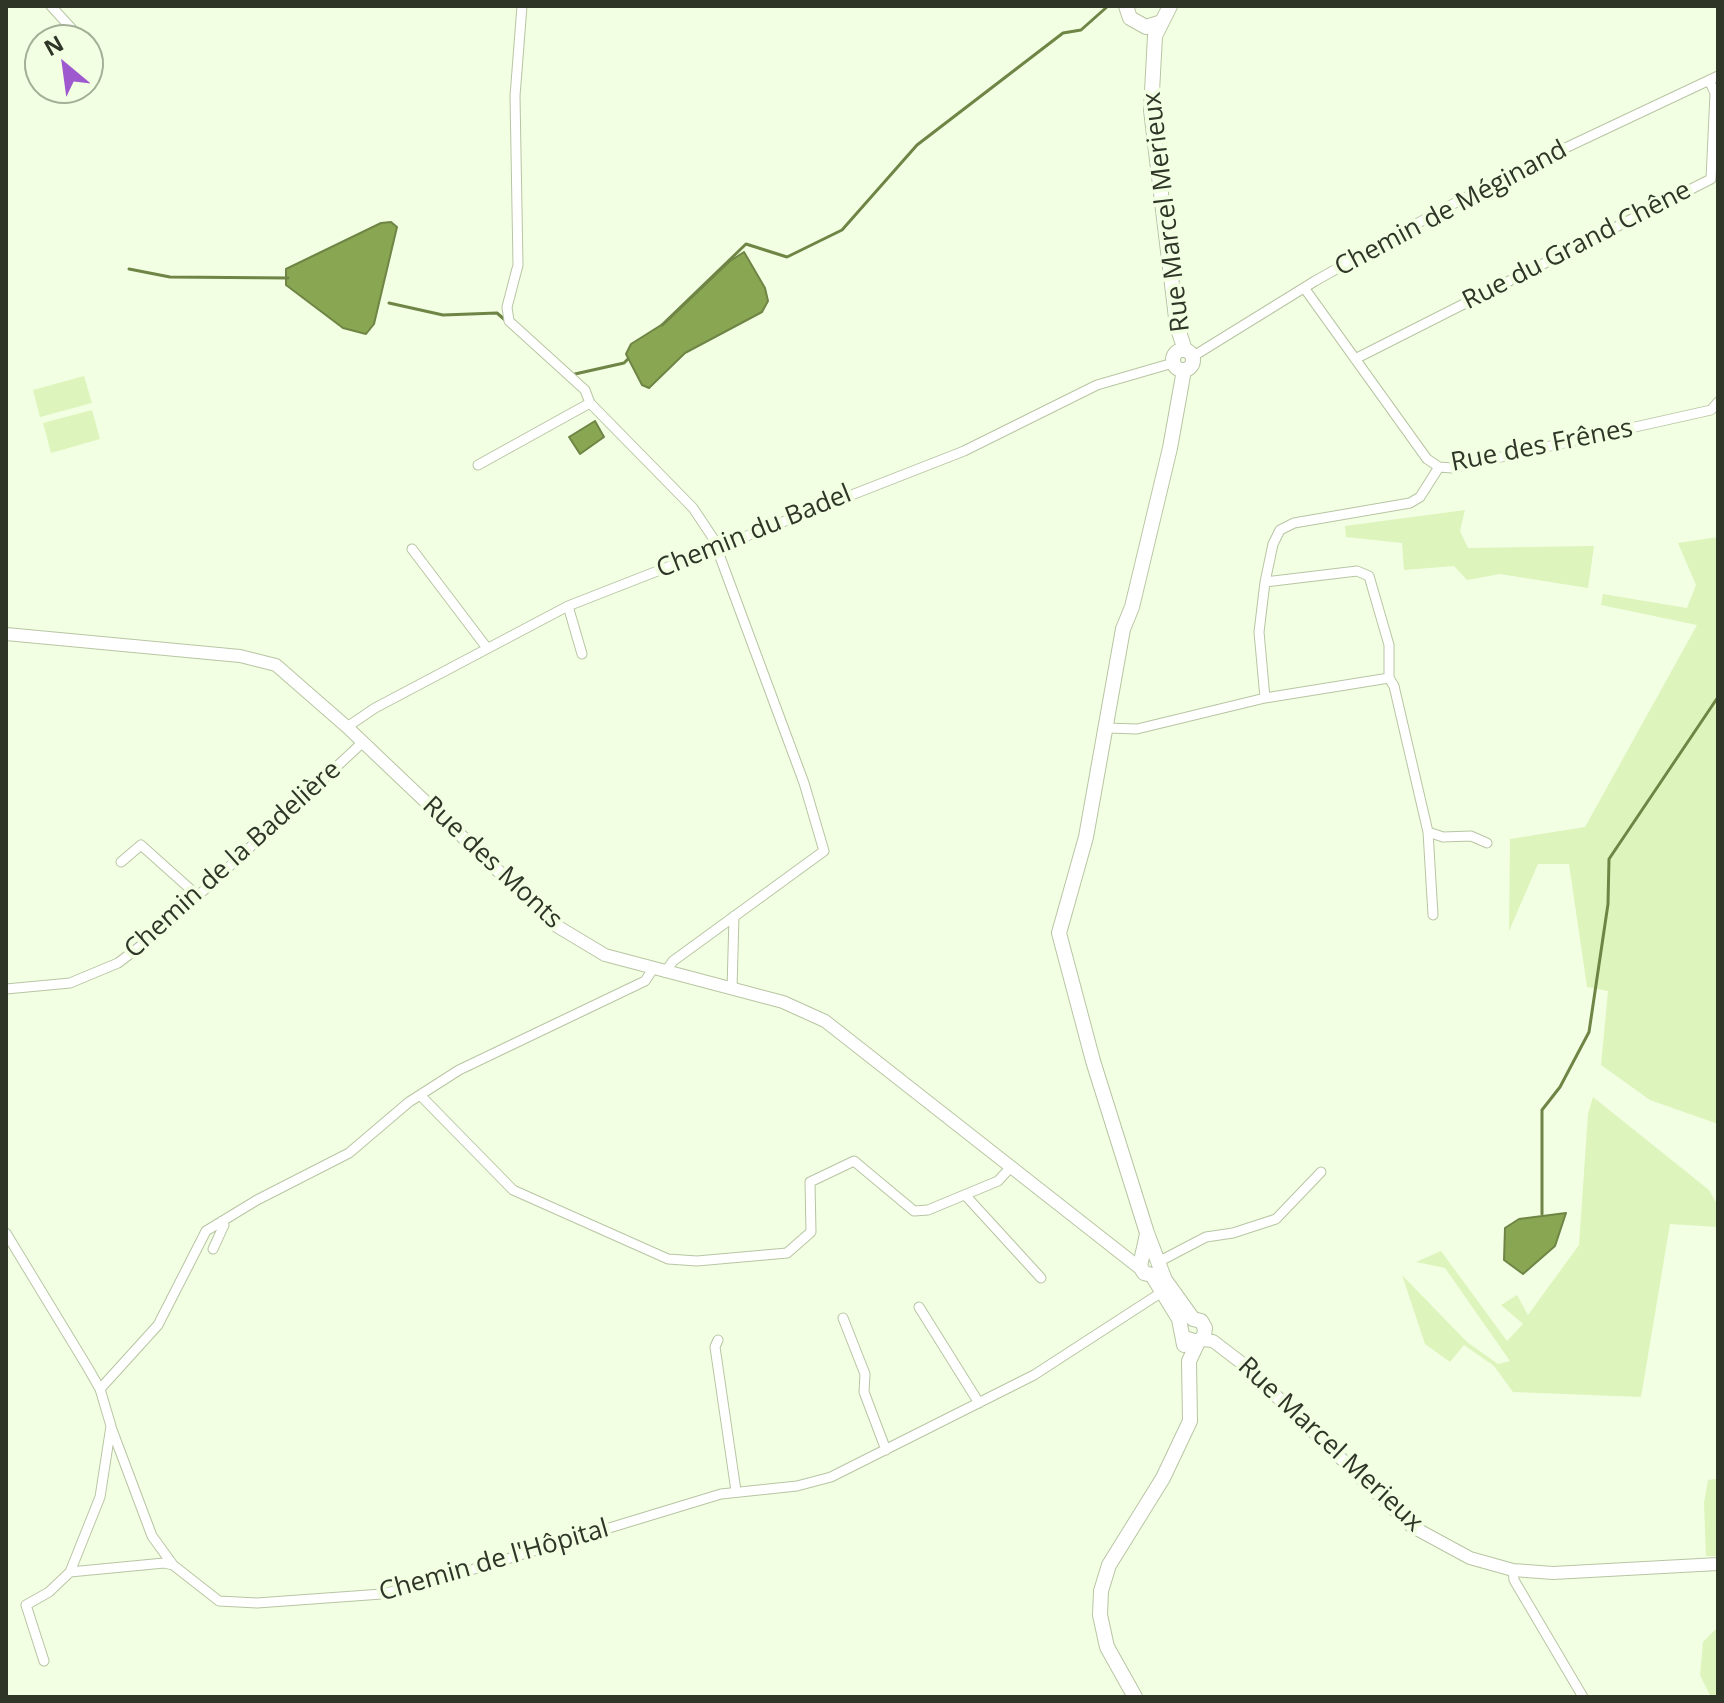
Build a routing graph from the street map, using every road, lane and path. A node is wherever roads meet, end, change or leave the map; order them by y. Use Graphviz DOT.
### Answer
graph roads {
  1 [pos="51,6"];
  2 [pos="522,6"];
  3 [pos="1126,6"];
  4 [pos="1170,6"];
  5 [pos="1162,22"];
  6 [pos="65,24"];
  7 [pos="1139,26"];
  8 [pos="1151,73"];
  9 [pos="1714,78"];
  10 [pos="1714,182"];
  11 [pos="1305,289"];
  12 [pos="1355,359"];
  13 [pos="1184,360"];
  14 [pos="1718,402"];
  15 [pos="590,403"];
  16 [pos="478,465"];
  17 [pos="1439,467"];
  18 [pos="718,546"];
  19 [pos="412,549"];
  20 [pos="1265,582"];
  21 [pos="568,606"];
  22 [pos="6,634"];
  23 [pos="487,648"];
  24 [pos="582,654"];
  25 [pos="1389,678"];
  26 [pos="1265,698"];
  27 [pos="347,727"];
  28 [pos="1107,728"];
  29 [pos="362,743"];
  30 [pos="1428,832"];
  31 [pos="1487,843"];
  32 [pos="121,862"];
  33 [pos="198,896"];
  34 [pos="1433,915"];
  35 [pos="734,916"];
  36 [pos="659,970"];
  37 [pos="6,989"];
  38 [pos="732,989"];
  39 [pos="420,1095"];
  40 [pos="1011,1167"];
  41 [pos="1321,1172"];
  42 [pos="966,1196"];
  43 [pos="222,1221"];
  44 [pos="6,1233"];
  45 [pos="213,1249"];
  46 [pos="1151,1264"];
  47 [pos="1041,1278"];
  48 [pos="1162,1292"];
  49 [pos="919,1307"];
  50 [pos="843,1318"];
  51 [pos="1194,1332"];
  52 [pos="718,1340"];
  53 [pos="100,1389"];
  54 [pos="979,1403"];
  55 [pos="111,1426"];
  56 [pos="886,1450"];
  57 [pos="736,1491"];
  58 [pos="1718,1564"];
  59 [pos="173,1565"];
  60 [pos="1513,1570"];
  61 [pos="70,1572"];
  62 [pos="44,1661"];
  63 [pos="1135,1697"];
  64 [pos="1583,1697"];
  1 -- 6 [label="street"];
  2 -- 15 [label="street"];
  3 -- 7 [label="main road, Rue Marcel Merieux"];
  4 -- 5 [label="main road, Rue Marcel Merieux"];
  5 -- 7 [label="main road"];
  5 -- 8 [label="main road, Rue Marcel Merieux"];
  7 -- 8 [label="main road, Rue Marcel Merieux"];
  8 -- 13 [label="main road, Rue Marcel Merieux"];
  9 -- 10 [label="street, Rue du Grand Chêne"];
  9 -- 11 [label="street, Chemin de Méginand"];
  10 -- 12 [label="street, Rue du Grand Chêne"];
  11 -- 12 [label="street, Rue des Frênes"];
  11 -- 13 [label="street, Chemin de Méginand"];
  12 -- 17 [label="street, Rue des Frênes"];
  13 -- 18 [label="street, Chemin du Badel"];
  13 -- 28 [label="main road, Rue Marcel Merieux"];
  14 -- 17 [label="street, Rue des Frênes"];
  15 -- 16 [label="street"];
  15 -- 18 [label="street"];
  17 -- 20 [label="street"];
  18 -- 21 [label="street, Chemin du Badel"];
  18 -- 35 [label="street"];
  19 -- 23 [label="street"];
  20 -- 25 [label="street"];
  20 -- 26 [label="street"];
  21 -- 23 [label="street, Chemin du Badel"];
  21 -- 24 [label="street"];
  22 -- 27 [label="street, Rue des Monts"];
  23 -- 27 [label="street, Chemin du Badel"];
  25 -- 26 [label="street"];
  25 -- 30 [label="street"];
  26 -- 28 [label="street"];
  27 -- 29 [label="street, Rue des Monts"];
  28 -- 46 [label="main road, Rue Marcel Merieux"];
  29 -- 33 [label="street, Chemin de la Badelière"];
  29 -- 36 [label="street, Rue des Monts"];
  30 -- 31 [label="street"];
  30 -- 34 [label="street"];
  32 -- 33 [label="street"];
  33 -- 37 [label="street, Chemin de la Badelière"];
  35 -- 36 [label="street"];
  35 -- 38 [label="street"];
  36 -- 38 [label="street, Rue des Monts"];
  36 -- 39 [label="street"];
  38 -- 40 [label="street, Rue des Monts"];
  39 -- 42 [label="street"];
  39 -- 43 [label="street"];
  40 -- 42 [label="street"];
  40 -- 46 [label="street, Rue des Monts"];
  41 -- 46 [label="street"];
  42 -- 47 [label="street"];
  43 -- 45 [label="street"];
  43 -- 53 [label="street"];
  44 -- 53 [label="street"];
  46 -- 48 [label="main road, Rue Marcel Merieux"];
  46 -- 51 [label="main road, Rue Marcel Merieux"];
  48 -- 51 [label="main road, Rue Marcel Merieux"];
  48 -- 54 [label="street, Chemin de l'Hôpital"];
  49 -- 54 [label="street"];
  50 -- 56 [label="street"];
  51 -- 60 [label="street, Rue Marcel Merieux"];
  51 -- 63 [label="main road"];
  52 -- 57 [label="street"];
  53 -- 55 [label="street"];
  54 -- 56 [label="street, Chemin de l'Hôpital"];
  55 -- 59 [label="street"];
  55 -- 61 [label="street"];
  56 -- 57 [label="street, Chemin de l'Hôpital"];
  57 -- 59 [label="street, Chemin de l'Hôpital"];
  58 -- 60 [label="street, Rue Marcel Merieux"];
  59 -- 61 [label="street"];
  60 -- 64 [label="street"];
  61 -- 62 [label="street"];
}
